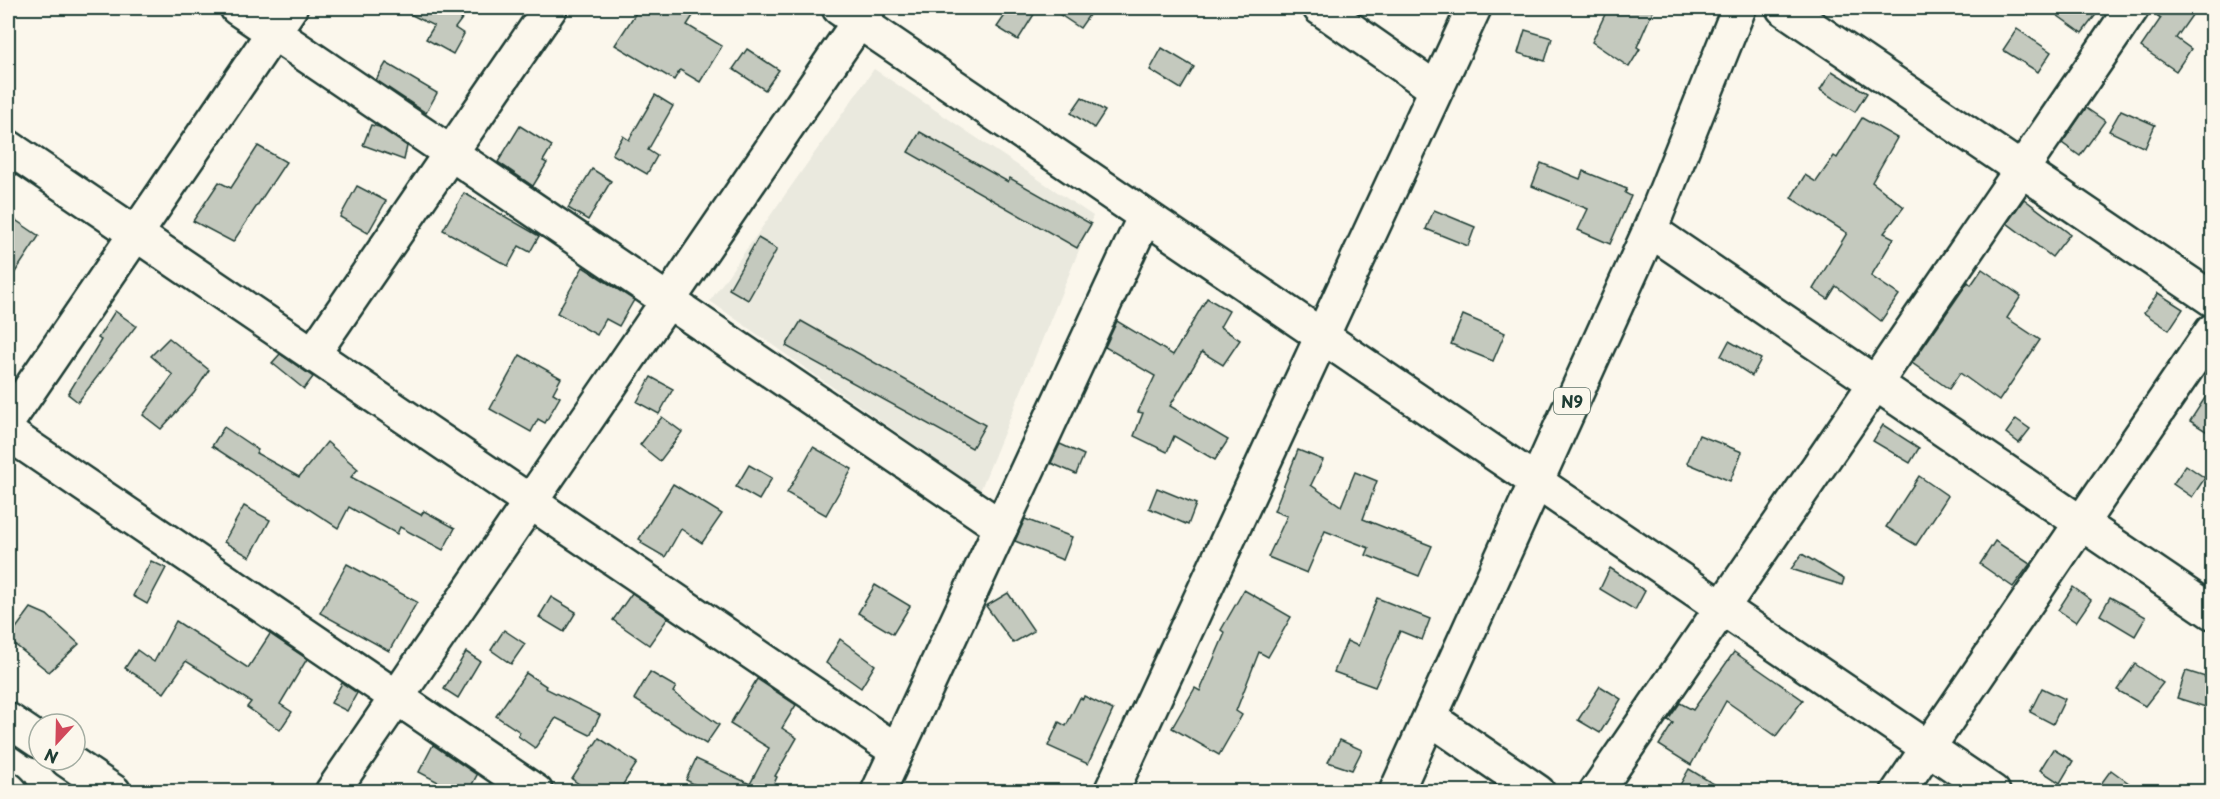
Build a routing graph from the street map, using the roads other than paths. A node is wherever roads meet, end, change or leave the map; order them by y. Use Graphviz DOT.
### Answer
graph roads {
  1 [pos="237,8"];
  2 [pos="550,8"];
  3 [pos="1320,8"];
  4 [pos="1474,8"];
  5 [pos="1739,8"];
  6 [pos="1783,8"];
  7 [pos="2132,8"];
  8 [pos="855,12"];
  9 [pos="282,20"];
  10 [pos="1436,89"];
  11 [pos="8,147"];
  12 [pos="451,153"];
  13 [pos="2022,169"];
  14 [pos="1145,216"];
  15 [pos="1650,230"];
  16 [pos="136,234"];
  17 [pos="2212,299"];
  18 [pos="668,300"];
  19 [pos="2212,331"];
  20 [pos="1321,336"];
  21 [pos="313,354"];
  22 [pos="1875,383"];
  23 [pos="8,422"];
  24 [pos="8,433"];
  25 [pos="1536,481"];
  26 [pos="530,501"];
  27 [pos="2081,523"];
  28 [pos="1001,526"];
  29 [pos="1722,608"];
  30 [pos="2212,612"];
  31 [pos="397,697"];
  32 [pos="1430,718"];
  33 [pos="8,720"];
  34 [pos="27,733"];
  35 [pos="1928,748"];
  36 [pos="897,751"];
  37 [pos="85,772"];
  38 [pos="114,792"];
  39 [pos="332,792"];
  40 [pos="536,792"];
  41 [pos="878,792"];
  42 [pos="1111,792"];
  43 [pos="1396,792"];
  44 [pos="1538,792"];
  45 [pos="1596,792"];
  46 [pos="1898,792"];
  47 [pos="1993,792"];
  1 -- 9 [label="street"];
  2 -- 12 [label="street"];
  3 -- 10 [label="street"];
  4 -- 10 [label="street"];
  5 -- 15 [label="street, N9"];
  6 -- 13 [label="street"];
  7 -- 13 [label="street"];
  8 -- 14 [label="street"];
  8 -- 18 [label="street"];
  9 -- 12 [label="street"];
  9 -- 16 [label="street"];
  10 -- 20 [label="street"];
  11 -- 16 [label="street"];
  12 -- 18 [label="street"];
  12 -- 21 [label="street"];
  13 -- 17 [label="street"];
  13 -- 22 [label="street"];
  14 -- 20 [label="street"];
  14 -- 28 [label="street"];
  15 -- 22 [label="street"];
  15 -- 25 [label="street, N9"];
  16 -- 21 [label="street"];
  16 -- 23 [label="street"];
  18 -- 26 [label="street"];
  18 -- 28 [label="street"];
  19 -- 27 [label="street"];
  20 -- 25 [label="street"];
  20 -- 42 [label="street"];
  21 -- 26 [label="street"];
  22 -- 27 [label="street"];
  22 -- 29 [label="street"];
  24 -- 31 [label="street"];
  25 -- 29 [label="street"];
  25 -- 32 [label="street, N9"];
  26 -- 31 [label="street"];
  26 -- 36 [label="street"];
  27 -- 30 [label="street"];
  27 -- 35 [label="street"];
  28 -- 36 [label="street"];
  29 -- 35 [label="street"];
  29 -- 45 [label="street"];
  31 -- 39 [label="street"];
  31 -- 40 [label="street"];
  32 -- 43 [label="street, N9"];
  32 -- 44 [label="street"];
  33 -- 34 [label="street"];
  35 -- 46 [label="street"];
  35 -- 47 [label="street"];
  36 -- 41 [label="street"];
  37 -- 38 [label="street"];
}
